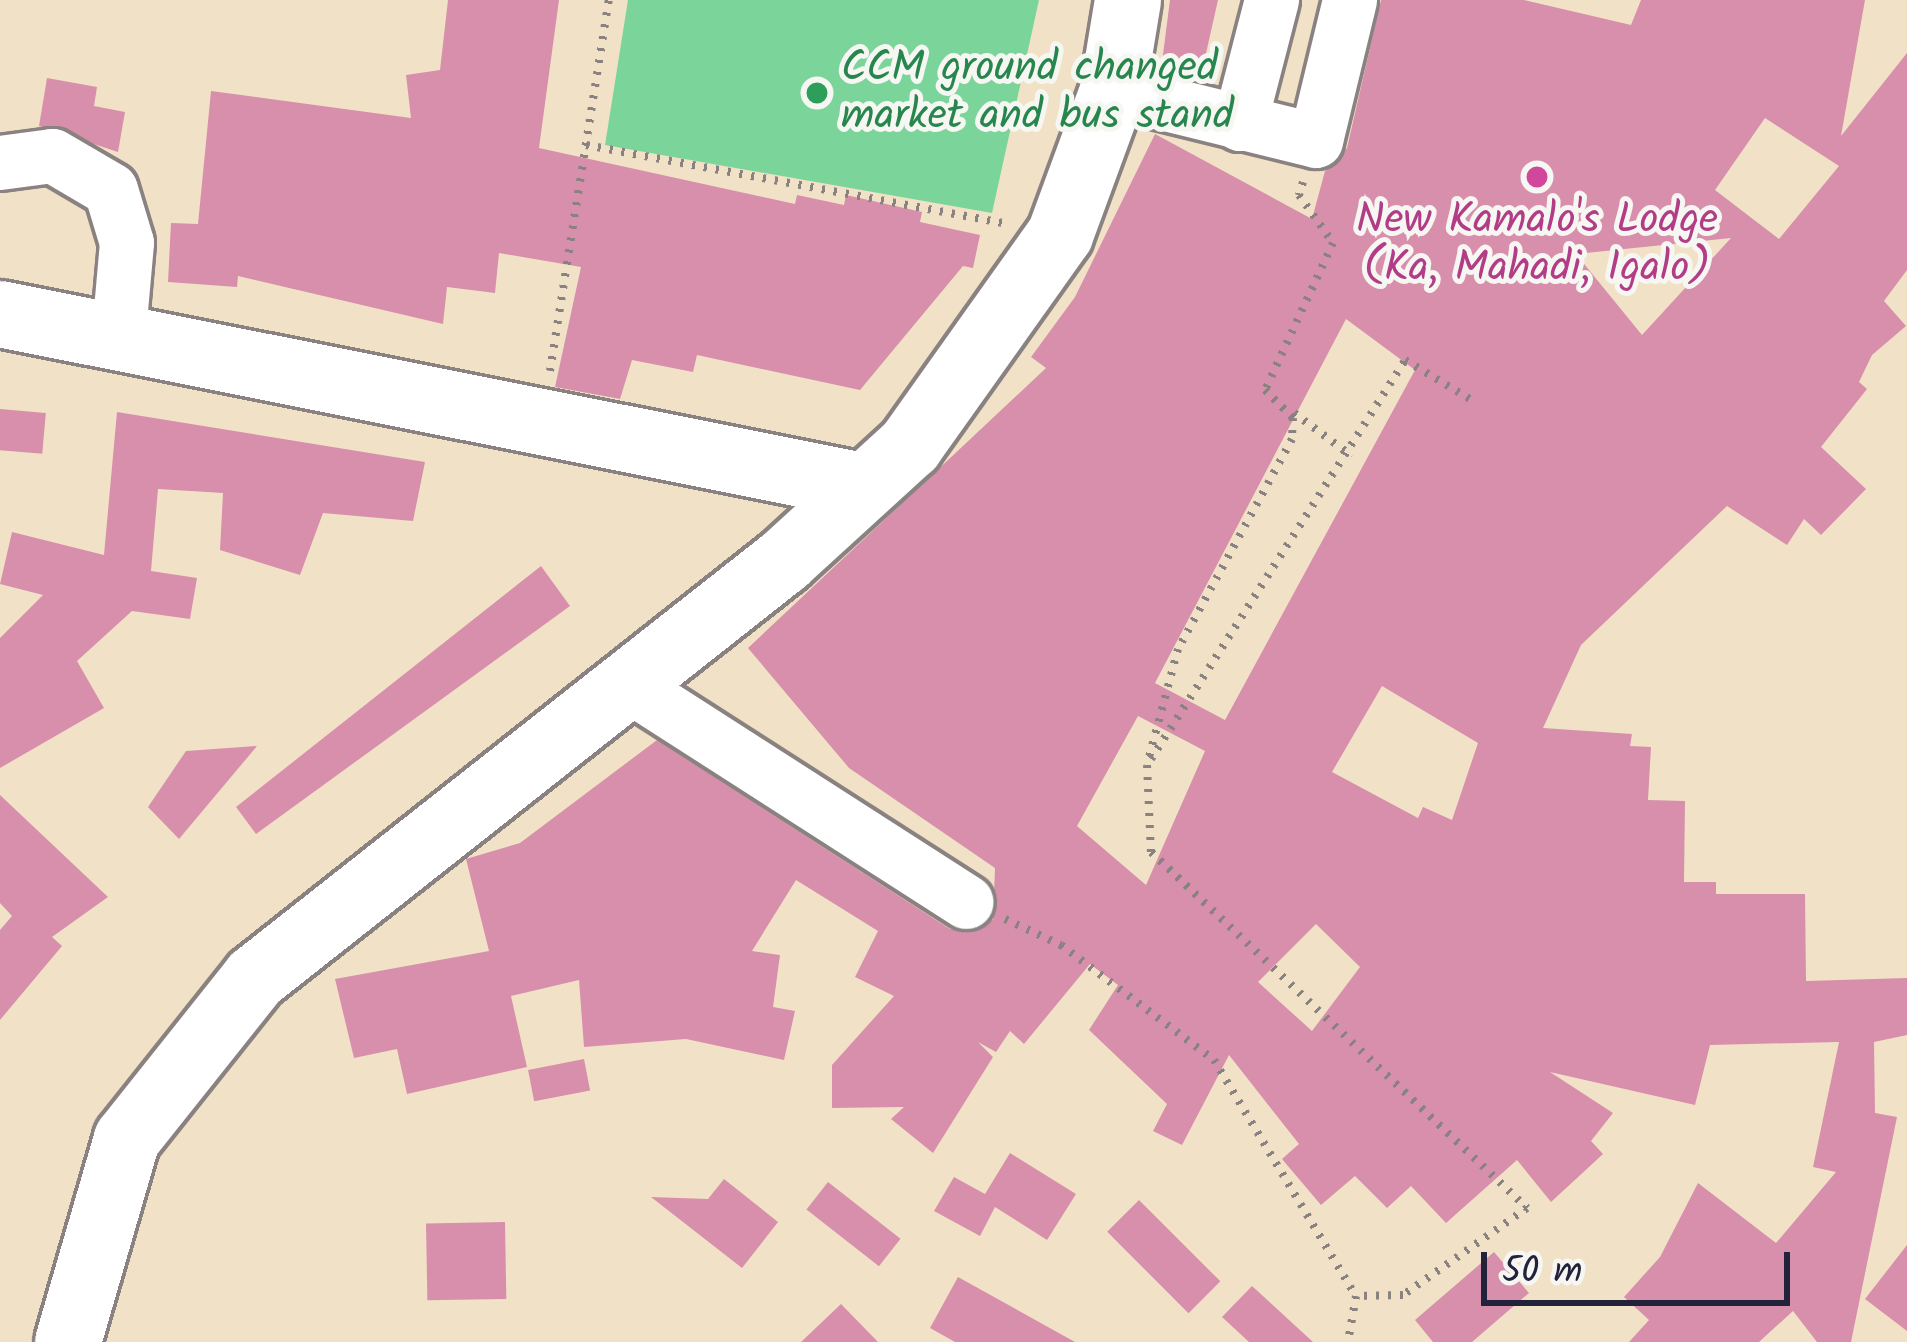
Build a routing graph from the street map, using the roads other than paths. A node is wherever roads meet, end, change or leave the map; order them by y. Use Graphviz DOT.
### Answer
graph roads {
  1 [pos="1128,0"];
  2 [pos="1272,0"];
  3 [pos="1350,0"];
  4 [pos="1113,92"];
  5 [pos="1240,124"];
  6 [pos="0,163"];
  7 [pos="0,314"];
  8 [pos="118,333"];
  9 [pos="862,486"];
  10 [pos="630,686"];
  11 [pos="967,902"];
  12 [pos="68,1342"];
  1 -- 4 [label="main road"];
  2 -- 5 [label="street"];
  3 -- 5 [label="street"];
  4 -- 5 [label="street"];
  4 -- 9 [label="main road"];
  6 -- 8 [label="street"];
  7 -- 8 [label="main road"];
  8 -- 9 [label="main road"];
  9 -- 10 [label="main road"];
  10 -- 11 [label="street"];
  10 -- 12 [label="main road"];
}
